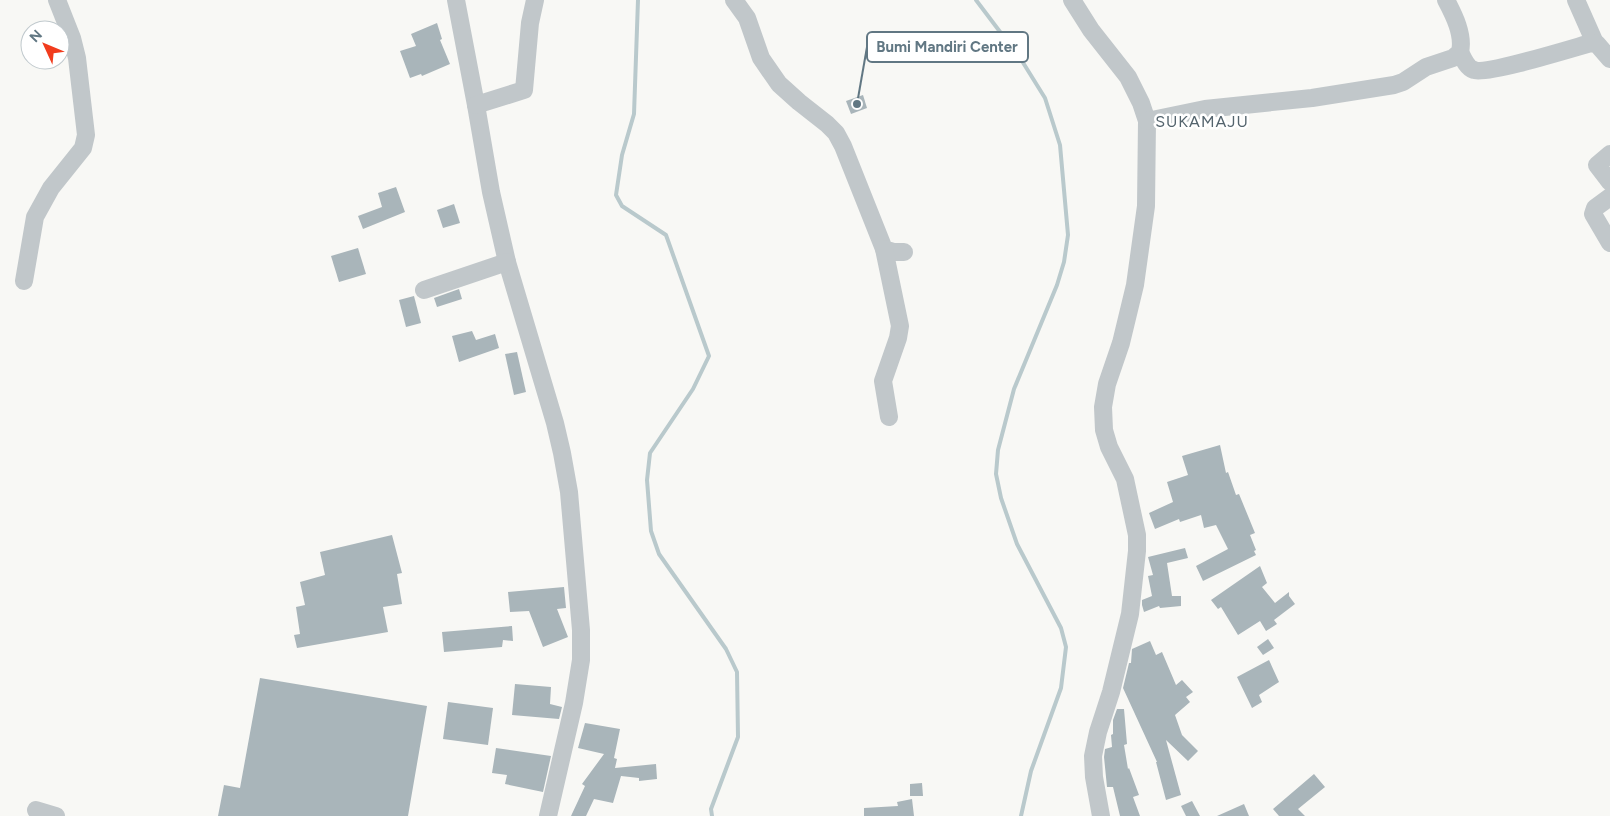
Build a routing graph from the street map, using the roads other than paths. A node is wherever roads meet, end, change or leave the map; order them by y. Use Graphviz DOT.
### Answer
graph roads {
  1 [pos="58,0"];
  2 [pos="456,0"];
  3 [pos="535,0"];
  4 [pos="734,0"];
  5 [pos="1072,0"];
  6 [pos="1446,0"];
  7 [pos="1576,0"];
  8 [pos="1595,44"];
  9 [pos="1460,52"];
  10 [pos="1610,59"];
  11 [pos="476,105"];
  12 [pos="1147,121"];
  13 [pos="1610,154"];
  14 [pos="1610,182"];
  15 [pos="1610,197"];
  16 [pos="1610,243"];
  17 [pos="884,249"];
  18 [pos="904,252"];
  19 [pos="507,262"];
  20 [pos="24,282"];
  21 [pos="424,290"];
  22 [pos="889,417"];
  23 [pos="36,810"];
  24 [pos="56,816"];
  25 [pos="548,816"];
  26 [pos="1101,816"];
  1 -- 20 [label="street"];
  2 -- 11 [label="street"];
  3 -- 11 [label="street"];
  4 -- 17 [label="street"];
  5 -- 12 [label="street"];
  6 -- 9 [label="street"];
  7 -- 8 [label="street"];
  8 -- 9 [label="street"];
  8 -- 10 [label="street"];
  9 -- 12 [label="street"];
  11 -- 19 [label="street"];
  12 -- 26 [label="street"];
  13 -- 14 [label="street"];
  15 -- 16 [label="street"];
  17 -- 18 [label="street"];
  17 -- 22 [label="street"];
  19 -- 21 [label="street"];
  19 -- 25 [label="street"];
  23 -- 24 [label="street"];
}
